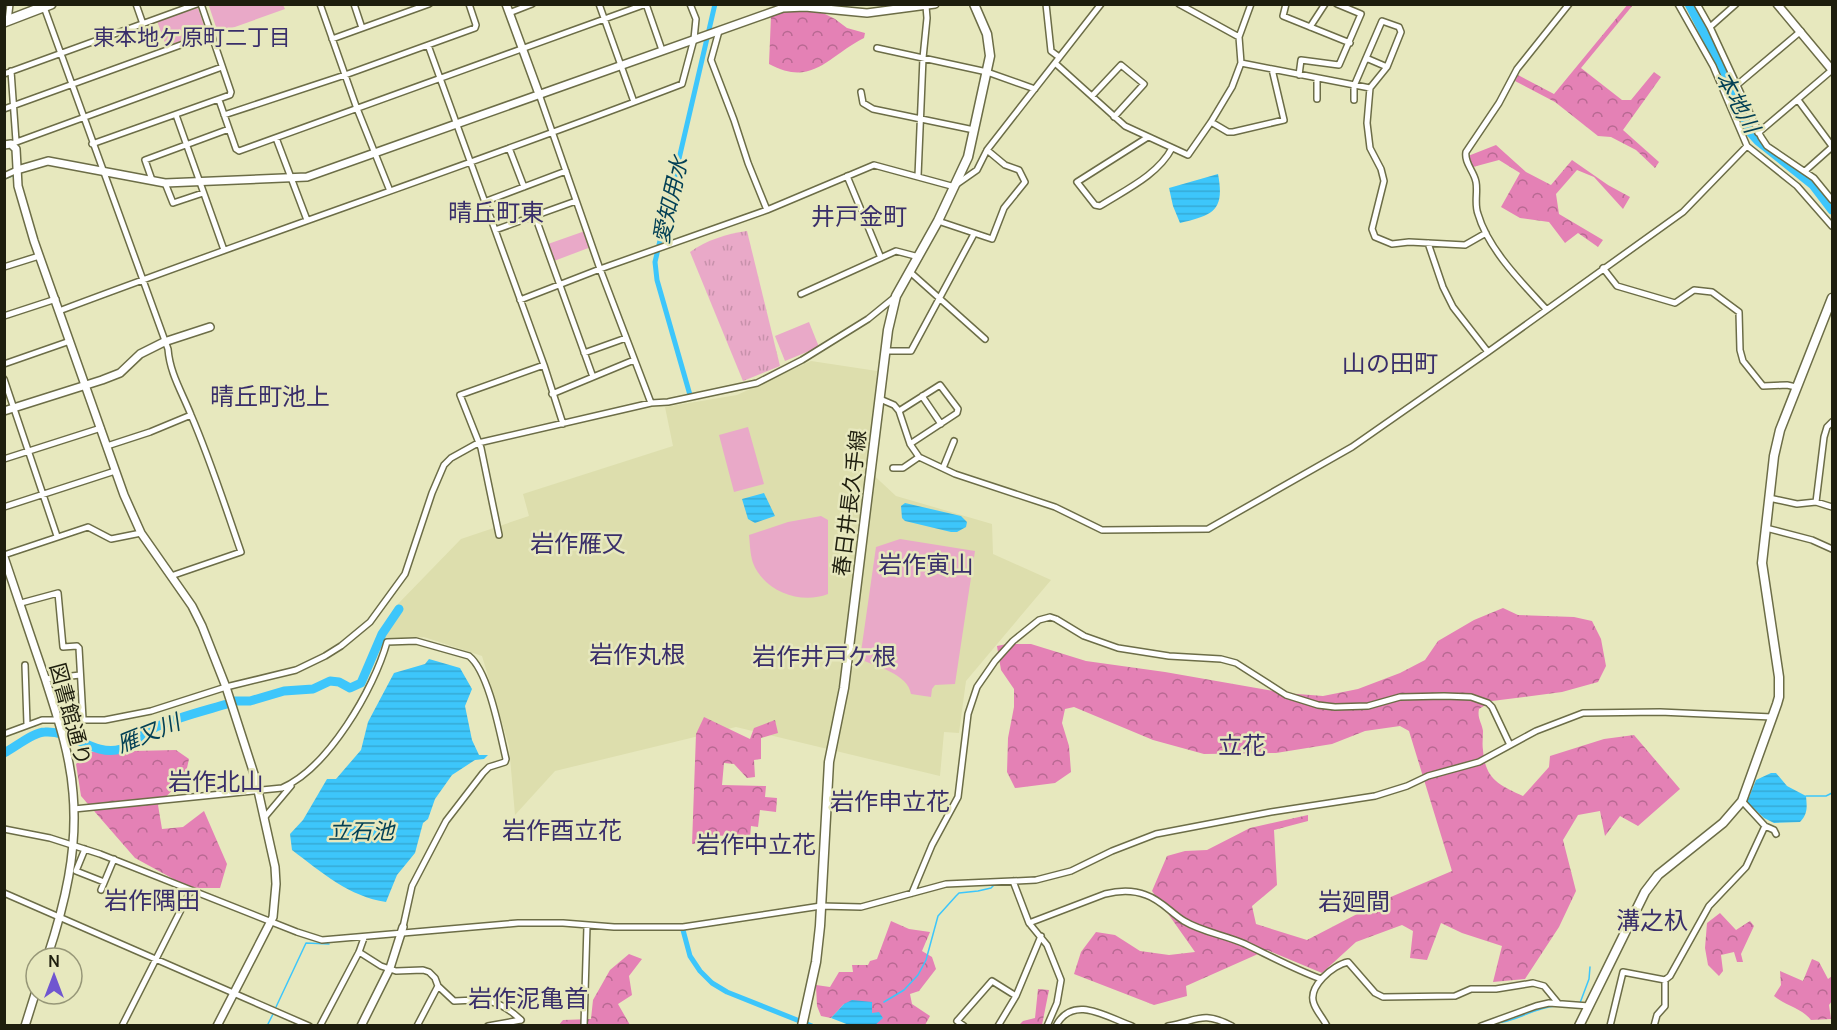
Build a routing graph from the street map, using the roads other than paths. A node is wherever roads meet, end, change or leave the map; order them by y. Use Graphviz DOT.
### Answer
graph roads {
  1 [pos="9,4"];
  2 [pos="136,4"];
  3 [pos="199,4"];
  4 [pos="320,4"];
  5 [pos="354,4"];
  6 [pos="429,4"];
  7 [pos="469,4"];
  8 [pos="506,4"];
  9 [pos="532,4"];
  10 [pos="599,4"];
  11 [pos="646,4"];
  12 [pos="690,4"];
  13 [pos="935,4"];
  14 [pos="974,4"];
  15 [pos="1046,4"];
  16 [pos="1101,4"];
  17 [pos="1179,4"];
  18 [pos="1251,4"];
  19 [pos="1286,4"];
  20 [pos="1325,4"];
  21 [pos="1337,4"];
  22 [pos="1569,4"];
  23 [pos="1678,4"];
  24 [pos="1697,4"];
  25 [pos="1736,4"];
  26 [pos="1777,4"];
  27 [pos="47,6"];
  28 [pos="926,6"];
  29 [pos="509,13"];
  30 [pos="605,19"];
  31 [pos="6,21"];
  32 [pos="143,24"];
  33 [pos="1310,27"];
  34 [pos="1710,27"];
  35 [pos="362,28"];
  36 [pos="717,30"];
  37 [pos="1801,31"];
  38 [pos="211,34"];
  39 [pos="698,37"];
  40 [pos="1239,37"];
  41 [pos="332,39"];
  42 [pos="1350,43"];
  43 [pos="428,45"];
  44 [pos="877,48"];
  45 [pos="522,49"];
  46 [pos="662,50"];
  47 [pos="60,54"];
  48 [pos="923,58"];
  49 [pos="1366,58"];
  50 [pos="1057,60"];
  51 [pos="1241,63"];
  52 [pos="622,66"];
  53 [pos="222,67"];
  54 [pos="1387,67"];
  55 [pos="1272,69"];
  56 [pos="1833,70"];
  57 [pos="12,71"];
  58 [pos="987,72"];
  59 [pos="4,74"];
  60 [pos="345,75"];
  61 [pos="1299,75"];
  62 [pos="1317,78"];
  63 [pos="440,79"];
  64 [pos="71,84"];
  65 [pos="1737,85"];
  66 [pos="1354,86"];
  67 [pos="1370,88"];
  68 [pos="1035,89"];
  69 [pos="861,92"];
  70 [pos="539,94"];
  71 [pos="1092,96"];
  72 [pos="1317,99"];
  73 [pos="219,100"];
  74 [pos="1354,100"];
  75 [pos="1798,100"];
  76 [pos="634,102"];
  77 [pos="14,106"];
  78 [pos="358,108"];
  79 [pos="4,109"];
  80 [pos="176,115"];
  81 [pos="224,115"];
  82 [pos="1114,117"];
  83 [pos="83,118"];
  84 [pos="921,119"];
  85 [pos="1211,122"];
  86 [pos="457,124"];
  87 [pos="229,129"];
  88 [pos="974,130"];
  89 [pos="552,133"];
  90 [pos="1758,133"];
  91 [pos="1148,137"];
  92 [pos="276,138"];
  93 [pos="11,143"];
  94 [pos="92,144"];
  95 [pos="187,146"];
  96 [pos="1747,146"];
  97 [pos="1833,146"];
  98 [pos="509,148"];
  99 [pos="1172,148"];
  100 [pos="987,150"];
  101 [pos="375,152"];
  102 [pos="470,162"];
  103 [pos="18,170"];
  104 [pos="102,171"];
  105 [pos="566,171"];
  106 [pos="1805,171"];
  107 [pos="4,176"];
  108 [pos="847,176"];
  109 [pos="918,176"];
  110 [pos="291,178"];
  111 [pos="152,180"];
  112 [pos="199,181"];
  113 [pos="165,183"];
  114 [pos="955,186"];
  115 [pos="524,187"];
  116 [pos="390,190"];
  117 [pos="203,193"];
  118 [pos="1833,200"];
  119 [pos="576,201"];
  120 [pos="484,202"];
  121 [pos="767,210"];
  122 [pos="535,216"];
  123 [pos="307,220"];
  124 [pos="938,221"];
  125 [pos="1833,226"];
  126 [pos="495,231"];
  127 [pos="1486,233"];
  128 [pos="974,234"];
  129 [pos="1428,243"];
  130 [pos="224,250"];
  131 [pos="39,256"];
  132 [pos="881,258"];
  133 [pos="919,258"];
  134 [pos="4,267"];
  135 [pos="1603,268"];
  136 [pos="600,269"];
  137 [pos="910,272"];
  138 [pos="142,280"];
  139 [pos="559,285"];
  140 [pos="801,294"];
  141 [pos="896,296"];
  142 [pos="939,298"];
  143 [pos="1833,298"];
  144 [pos="56,299"];
  145 [pos="520,300"];
  146 [pos="1546,309"];
  147 [pos="59,311"];
  148 [pos="4,316"];
  149 [pos="210,327"];
  150 [pos="626,338"];
  151 [pos="985,339"];
  152 [pos="70,341"];
  153 [pos="164,342"];
  154 [pos="886,351"];
  155 [pos="1488,352"];
  156 [pos="584,353"];
  157 [pos="634,360"];
  158 [pos="4,364"];
  159 [pos="543,365"];
  160 [pos="593,377"];
  161 [pos="4,378"];
  162 [pos="85,384"];
  163 [pos="1796,387"];
  164 [pos="552,394"];
  165 [pos="922,396"];
  166 [pos="880,399"];
  167 [pos="651,403"];
  168 [pos="15,408"];
  169 [pos="4,411"];
  170 [pos="899,411"];
  171 [pos="191,415"];
  172 [pos="1833,422"];
  173 [pos="563,424"];
  174 [pos="941,424"];
  175 [pos="101,428"];
  176 [pos="954,441"];
  177 [pos="478,443"];
  178 [pos="910,444"];
  179 [pos="107,446"];
  180 [pos="28,450"];
  181 [pos="919,457"];
  182 [pos="4,459"];
  183 [pos="893,468"];
  184 [pos="943,468"];
  185 [pos="116,471"];
  186 [pos="43,496"];
  187 [pos="1769,498"];
  188 [pos="1816,502"];
  189 [pos="4,507"];
  190 [pos="1833,507"];
  191 [pos="1766,528"];
  192 [pos="141,533"];
  193 [pos="499,535"];
  194 [pos="57,536"];
  195 [pos="1833,549"];
  196 [pos="4,556"];
  197 [pos="171,576"];
  198 [pos="21,603"];
  199 [pos="25,665"];
  200 [pos="80,675"];
  201 [pos="45,680"];
  202 [pos="226,687"];
  203 [pos="1772,717"];
  204 [pos="83,719"];
  205 [pos="59,720"];
  206 [pos="27,724"];
  207 [pos="4,734"];
  208 [pos="1510,745"];
  209 [pos="294,783"];
  210 [pos="258,791"];
  211 [pos="1742,801"];
  212 [pos="74,809"];
  213 [pos="264,818"];
  214 [pos="1765,826"];
  215 [pos="4,829"];
  216 [pos="1776,834"];
  217 [pos="73,845"];
  218 [pos="86,849"];
  219 [pos="114,859"];
  220 [pos="1013,881"];
  221 [pos="104,882"];
  222 [pos="101,890"];
  223 [pos="191,890"];
  224 [pos="4,893"];
  225 [pos="912,893"];
  226 [pos="821,906"];
  227 [pos="60,917"];
  228 [pos="270,921"];
  229 [pos="1029,923"];
  230 [pos="587,926"];
  231 [pos="402,931"];
  232 [pos="1041,936"];
  233 [pos="364,938"];
  234 [pos="51,946"];
  235 [pos="359,952"];
  236 [pos="156,960"];
  237 [pos="390,968"];
  238 [pos="1321,979"];
  239 [pos="1665,980"];
  240 [pos="438,986"];
  241 [pos="234,993"];
  242 [pos="1016,996"];
  243 [pos="1558,1003"];
  244 [pos="31,1006"];
  245 [pos="1589,1006"];
  246 [pos="25,1026"];
  247 [pos="122,1026"];
  248 [pos="217,1026"];
  249 [pos="309,1026"];
  250 [pos="320,1026"];
  251 [pos="361,1026"];
  252 [pos="417,1026"];
  253 [pos="488,1026"];
  254 [pos="584,1026"];
  255 [pos="802,1026"];
  256 [pos="964,1026"];
  257 [pos="998,1026"];
  258 [pos="1047,1026"];
  259 [pos="1056,1026"];
  260 [pos="1132,1026"];
  261 [pos="1168,1026"];
  262 [pos="1232,1026"];
  263 [pos="1326,1026"];
  264 [pos="1481,1026"];
  265 [pos="1579,1026"];
  266 [pos="1610,1026"];
  267 [pos="1654,1026"];
  1 -- 31 [label="street"];
  2 -- 32 [label="street"];
  3 -- 32 [label="street"];
  3 -- 38 [label="street"];
  4 -- 41 [label="street"];
  5 -- 35 [label="street"];
  6 -- 35 [label="street"];
  7 -- 43 [label="street"];
  8 -- 29 [label="street"];
  9 -- 29 [label="street"];
  10 -- 30 [label="street"];
  11 -- 30 [label="street"];
  11 -- 46 [label="street"];
  12 -- 39 [label="street"];
  13 -- 28 [label="street"];
  14 -- 58 [label="main road, 春日井長久手線"];
  15 -- 50 [label="street"];
  16 -- 50 [label="street"];
  17 -- 40 [label="street"];
  18 -- 40 [label="street"];
  19 -- 33 [label="street"];
  20 -- 33 [label="street"];
  21 -- 42 [label="street"];
  22 -- 127 [label="street"];
  23 -- 96 [label="street"];
  24 -- 34 [label="street"];
  25 -- 34 [label="street"];
  26 -- 37 [label="street"];
  27 -- 31 [label="highway"];
  27 -- 47 [label="street"];
  28 -- 36 [label="street"];
  28 -- 48 [label="street"];
  29 -- 45 [label="street"];
  30 -- 45 [label="street"];
  30 -- 52 [label="street"];
  32 -- 47 [label="street"];
  33 -- 42 [label="street"];
  34 -- 65 [label="street"];
  35 -- 41 [label="street"];
  36 -- 39 [label="street"];
  36 -- 121 [label="street"];
  37 -- 56 [label="street"];
  37 -- 65 [label="street"];
  38 -- 53 [label="street"];
  38 -- 64 [label="street"];
  39 -- 46 [label="street"];
  39 -- 76 [label="street"];
  40 -- 51 [label="street"];
  41 -- 60 [label="street"];
  42 -- 61 [label="street"];
  43 -- 60 [label="street"];
  43 -- 63 [label="street"];
  44 -- 48 [label="street"];
  45 -- 63 [label="street"];
  45 -- 70 [label="street"];
  46 -- 52 [label="street"];
  47 -- 57 [label="street"];
  47 -- 64 [label="street"];
  48 -- 58 [label="street"];
  48 -- 84 [label="street"];
  49 -- 54 [label="street"];
  49 -- 54 [label="street"];
  49 -- 66 [label="street"];
  50 -- 68 [label="street"];
  50 -- 71 [label="street"];
  51 -- 55 [label="street"];
  51 -- 85 [label="street"];
  52 -- 70 [label="street"];
  52 -- 76 [label="street"];
  53 -- 73 [label="street"];
  53 -- 83 [label="street"];
  54 -- 67 [label="street"];
  55 -- 61 [label="street"];
  55 -- 85 [label="street"];
  56 -- 75 [label="street"];
  57 -- 59 [label="street"];
  57 -- 77 [label="street"];
  58 -- 68 [label="street"];
  58 -- 88 [label="main road, 春日井長久手線"];
  60 -- 78 [label="street"];
  60 -- 81 [label="street"];
  61 -- 62 [label="street"];
  62 -- 66 [label="street"];
  62 -- 72 [label="street"];
  63 -- 78 [label="street"];
  63 -- 86 [label="street"];
  64 -- 77 [label="street"];
  64 -- 83 [label="street"];
  65 -- 90 [label="street"];
  66 -- 67 [label="street"];
  66 -- 74 [label="street"];
  67 -- 129 [label="street"];
  68 -- 100 [label="street"];
  69 -- 84 [label="street"];
  70 -- 86 [label="street"];
  70 -- 89 [label="street"];
  71 -- 82 [label="street"];
  71 -- 82 [label="street"];
  73 -- 80 [label="street"];
  73 -- 81 [label="street"];
  75 -- 90 [label="street"];
  75 -- 97 [label="street"];
  76 -- 89 [label="street"];
  77 -- 79 [label="street"];
  77 -- 93 [label="street"];
  78 -- 92 [label="street"];
  78 -- 101 [label="street"];
  80 -- 94 [label="street"];
  80 -- 95 [label="street"];
  81 -- 87 [label="street"];
  82 -- 91 [label="street"];
  83 -- 93 [label="street"];
  83 -- 94 [label="street"];
  84 -- 88 [label="street"];
  84 -- 109 [label="street"];
  85 -- 99 [label="street"];
  86 -- 101 [label="street"];
  86 -- 102 [label="street"];
  87 -- 92 [label="street"];
  87 -- 95 [label="street"];
  88 -- 114 [label="main road, 春日井長久手線"];
  89 -- 98 [label="street"];
  89 -- 105 [label="street"];
  90 -- 106 [label="street"];
  91 -- 99 [label="street"];
  91 -- 99 [label="street"];
  92 -- 110 [label="street"];
  93 -- 103 [label="street"];
  94 -- 104 [label="street"];
  95 -- 111 [label="street"];
  95 -- 112 [label="street"];
  96 -- 125 [label="street"];
  96 -- 135 [label="street"];
  97 -- 106 [label="street"];
  98 -- 102 [label="street"];
  98 -- 115 [label="street"];
  100 -- 114 [label="street"];
  100 -- 128 [label="street"];
  101 -- 110 [label="street"];
  101 -- 116 [label="street"];
  102 -- 116 [label="street"];
  102 -- 120 [label="street"];
  103 -- 104 [label="street"];
  103 -- 107 [label="street"];
  103 -- 131 [label="street"];
  104 -- 111 [label="street"];
  104 -- 138 [label="street"];
  105 -- 115 [label="street"];
  105 -- 119 [label="street"];
  106 -- 118 [label="street"];
  108 -- 109 [label="street"];
  108 -- 121 [label="street"];
  108 -- 132 [label="street"];
  109 -- 114 [label="street"];
  110 -- 112 [label="street"];
  110 -- 123 [label="street"];
  111 -- 113 [label="street"];
  112 -- 113 [label="street"];
  112 -- 117 [label="street"];
  113 -- 117 [label="street"];
  114 -- 124 [label="main road, 春日井長久手線"];
  115 -- 120 [label="street"];
  116 -- 123 [label="street"];
  117 -- 130 [label="street"];
  119 -- 122 [label="street"];
  119 -- 136 [label="street"];
  120 -- 126 [label="street"];
  121 -- 136 [label="street"];
  122 -- 126 [label="street"];
  122 -- 139 [label="street"];
  123 -- 130 [label="street"];
  124 -- 128 [label="street"];
  124 -- 133 [label="main road, 春日井長久手線"];
  126 -- 145 [label="street"];
  127 -- 129 [label="street"];
  127 -- 146 [label="street"];
  128 -- 142 [label="street"];
  129 -- 155 [label="street"];
  130 -- 138 [label="street"];
  131 -- 134 [label="street"];
  131 -- 144 [label="street"];
  132 -- 133 [label="street"];
  132 -- 140 [label="street"];
  133 -- 137 [label="main road, 春日井長久手線"];
  135 -- 146 [label="street"];
  135 -- 163 [label="street"];
  136 -- 139 [label="street"];
  136 -- 150 [label="street"];
  137 -- 141 [label="main road, 春日井長久手線"];
  137 -- 142 [label="street"];
  138 -- 147 [label="street"];
  138 -- 153 [label="street"];
  139 -- 145 [label="street"];
  139 -- 156 [label="street"];
  141 -- 154 [label="main road, 春日井長久手線"];
  141 -- 167 [label="street"];
  142 -- 151 [label="street"];
  142 -- 154 [label="street"];
  143 -- 163 [label="main road"];
  144 -- 147 [label="street"];
  144 -- 148 [label="street"];
  145 -- 159 [label="street"];
  146 -- 155 [label="street"];
  147 -- 152 [label="street"];
  149 -- 153 [label="street"];
  150 -- 156 [label="street"];
  150 -- 157 [label="street"];
  152 -- 158 [label="street"];
  152 -- 162 [label="street"];
  153 -- 162 [label="street"];
  153 -- 171 [label="street"];
  154 -- 166 [label="main road, 春日井長久手線"];
  155 -- 184 [label="street"];
  156 -- 160 [label="street"];
  157 -- 160 [label="street"];
  157 -- 167 [label="street"];
  159 -- 164 [label="street"];
  159 -- 177 [label="street"];
  160 -- 164 [label="street"];
  161 -- 168 [label="street"];
  162 -- 168 [label="street"];
  162 -- 175 [label="street"];
  163 -- 187 [label="main road"];
  164 -- 173 [label="street"];
  165 -- 170 [label="street"];
  165 -- 174 [label="street"];
  165 -- 174 [label="street"];
  166 -- 170 [label="street"];
  166 -- 226 [label="main road, 春日井長久手線"];
  167 -- 173 [label="street"];
  168 -- 169 [label="street"];
  168 -- 180 [label="street"];
  170 -- 178 [label="street"];
  171 -- 179 [label="street"];
  171 -- 197 [label="street"];
  172 -- 188 [label="street"];
  173 -- 177 [label="street"];
  174 -- 178 [label="street"];
  175 -- 179 [label="street"];
  175 -- 180 [label="street"];
  176 -- 184 [label="street"];
  177 -- 193 [label="street"];
  177 -- 202 [label="street"];
  178 -- 181 [label="street"];
  179 -- 185 [label="street"];
  180 -- 182 [label="street"];
  180 -- 186 [label="street"];
  181 -- 183 [label="street"];
  181 -- 184 [label="street"];
  185 -- 186 [label="street"];
  185 -- 192 [label="street"];
  186 -- 189 [label="street"];
  186 -- 194 [label="street"];
  187 -- 188 [label="street"];
  187 -- 191 [label="main road"];
  188 -- 190 [label="street"];
  191 -- 195 [label="street"];
  191 -- 203 [label="main road"];
  192 -- 194 [label="street"];
  192 -- 197 [label="street"];
  194 -- 196 [label="street"];
  196 -- 198 [label="street, 図書館通り"];
  197 -- 202 [label="street"];
  198 -- 200 [label="street"];
  198 -- 201 [label="street, 図書館通り"];
  199 -- 206 [label="street"];
  200 -- 201 [label="street"];
  200 -- 204 [label="street"];
  201 -- 205 [label="street, 図書館通り"];
  202 -- 204 [label="street"];
  202 -- 210 [label="street"];
  203 -- 208 [label="street"];
  203 -- 211 [label="main road"];
  204 -- 205 [label="street"];
  205 -- 206 [label="street"];
  205 -- 212 [label="street, 図書館通り"];
  206 -- 207 [label="street"];
  208 -- 220 [label="street"];
  208 -- 225 [label="street"];
  209 -- 210 [label="street"];
  209 -- 213 [label="street"];
  209 -- 231 [label="street"];
  210 -- 212 [label="street"];
  210 -- 213 [label="street"];
  211 -- 214 [label="street"];
  211 -- 245 [label="main road"];
  212 -- 217 [label="street, 図書館通り"];
  213 -- 228 [label="street"];
  214 -- 216 [label="street"];
  214 -- 239 [label="street"];
  215 -- 217 [label="street"];
  217 -- 218 [label="street"];
  217 -- 227 [label="street, 図書館通り"];
  218 -- 219 [label="street"];
  218 -- 221 [label="street"];
  219 -- 221 [label="street"];
  219 -- 223 [label="street"];
  220 -- 225 [label="street"];
  220 -- 229 [label="street"];
  221 -- 222 [label="street"];
  223 -- 228 [label="street"];
  223 -- 236 [label="street"];
  224 -- 227 [label="street"];
  225 -- 226 [label="street"];
  226 -- 230 [label="street"];
  226 -- 255 [label="main road, 春日井長久手線"];
  227 -- 234 [label="street, 図書館通り"];
  227 -- 236 [label="street"];
  228 -- 233 [label="street"];
  228 -- 241 [label="street"];
  229 -- 232 [label="street"];
  229 -- 238 [label="street"];
  230 -- 231 [label="street"];
  230 -- 254 [label="street"];
  231 -- 233 [label="street"];
  231 -- 237 [label="street"];
  232 -- 242 [label="street"];
  232 -- 258 [label="street"];
  233 -- 235 [label="street"];
  235 -- 237 [label="street"];
  235 -- 250 [label="street"];
  236 -- 241 [label="street"];
  236 -- 247 [label="street"];
  237 -- 240 [label="street"];
  237 -- 251 [label="street"];
  238 -- 243 [label="street"];
  238 -- 263 [label="street"];
  239 -- 266 [label="street"];
  239 -- 267 [label="street"];
  240 -- 252 [label="street"];
  240 -- 253 [label="street"];
  241 -- 248 [label="street"];
  241 -- 249 [label="street"];
  242 -- 256 [label="street"];
  242 -- 257 [label="street"];
  243 -- 245 [label="street"];
  243 -- 264 [label="street"];
  244 -- 246 [label="street"];
  245 -- 265 [label="main road"];
  259 -- 260 [label="street"];
  261 -- 262 [label="street"];
}
